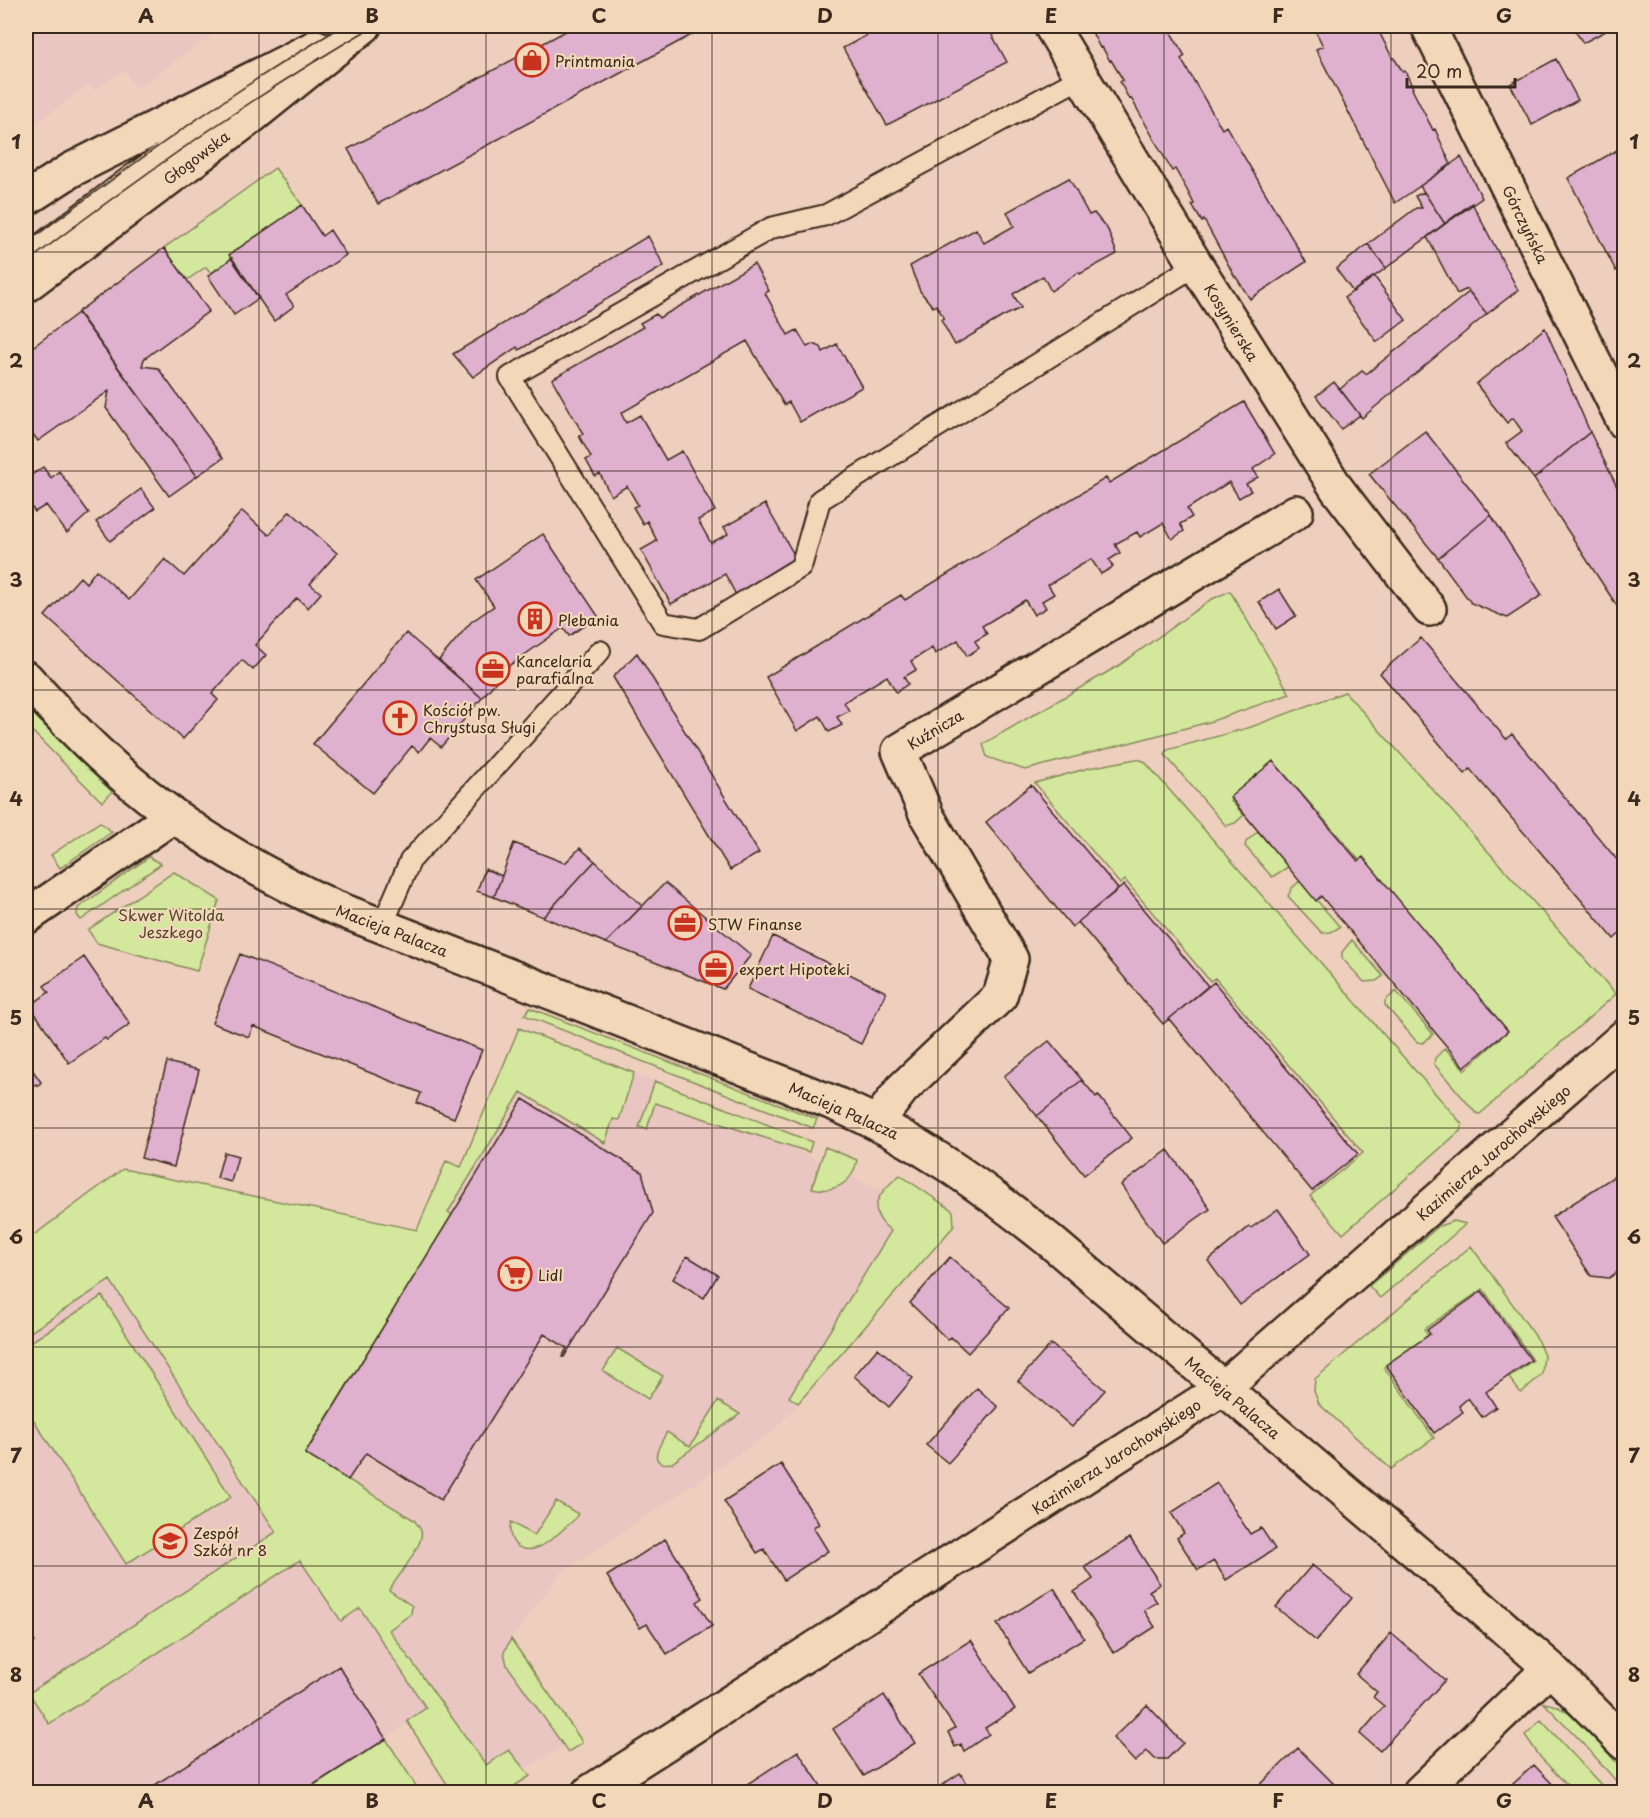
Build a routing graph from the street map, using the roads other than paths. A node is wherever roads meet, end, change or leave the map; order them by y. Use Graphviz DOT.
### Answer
graph roads {
  1 [pos="358,26"];
  2 [pos="1051,26"];
  3 [pos="1428,26"];
  4 [pos="1082,77"];
  5 [pos="26,199"];
  6 [pos="26,255"];
  7 [pos="1196,265"];
  8 [pos="26,285"];
  9 [pos="1624,422"];
  10 [pos="1296,512"];
  11 [pos="1429,609"];
  12 [pos="600,651"];
  13 [pos="26,678"];
  14 [pos="173,816"];
  15 [pos="26,917"];
  16 [pos="382,926"];
  17 [pos="1624,1037"];
  18 [pos="877,1122"];
  19 [pos="1223,1388"];
  20 [pos="1550,1668"];
  21 [pos="1624,1743"];
  22 [pos="590,1792"];
  23 [pos="1420,1792"];
  1 -- 5 [label="street"];
  1 -- 6 [label="lane"];
  1 -- 8 [label="street, Głogowska"];
  2 -- 4 [label="street, Kosynierska"];
  3 -- 9 [label="street, Górczyńska"];
  4 -- 7 [label="street, Kosynierska"];
  4 -- 7 [label="lane"];
  7 -- 11 [label="street, Kosynierska"];
  10 -- 18 [label="street, Kuźnicza"];
  12 -- 16 [label="lane"];
  13 -- 14 [label="street, Macieja Palacza"];
  14 -- 15 [label="street"];
  14 -- 16 [label="street, Macieja Palacza"];
  16 -- 18 [label="street, Macieja Palacza"];
  17 -- 19 [label="street, Kazimierza Jarochowskiego"];
  18 -- 19 [label="street, Macieja Palacza"];
  19 -- 20 [label="street, Macieja Palacza"];
  19 -- 22 [label="street, Kazimierza Jarochowskiego"];
  20 -- 21 [label="street, Macieja Palacza"];
  20 -- 23 [label="street"];
}
